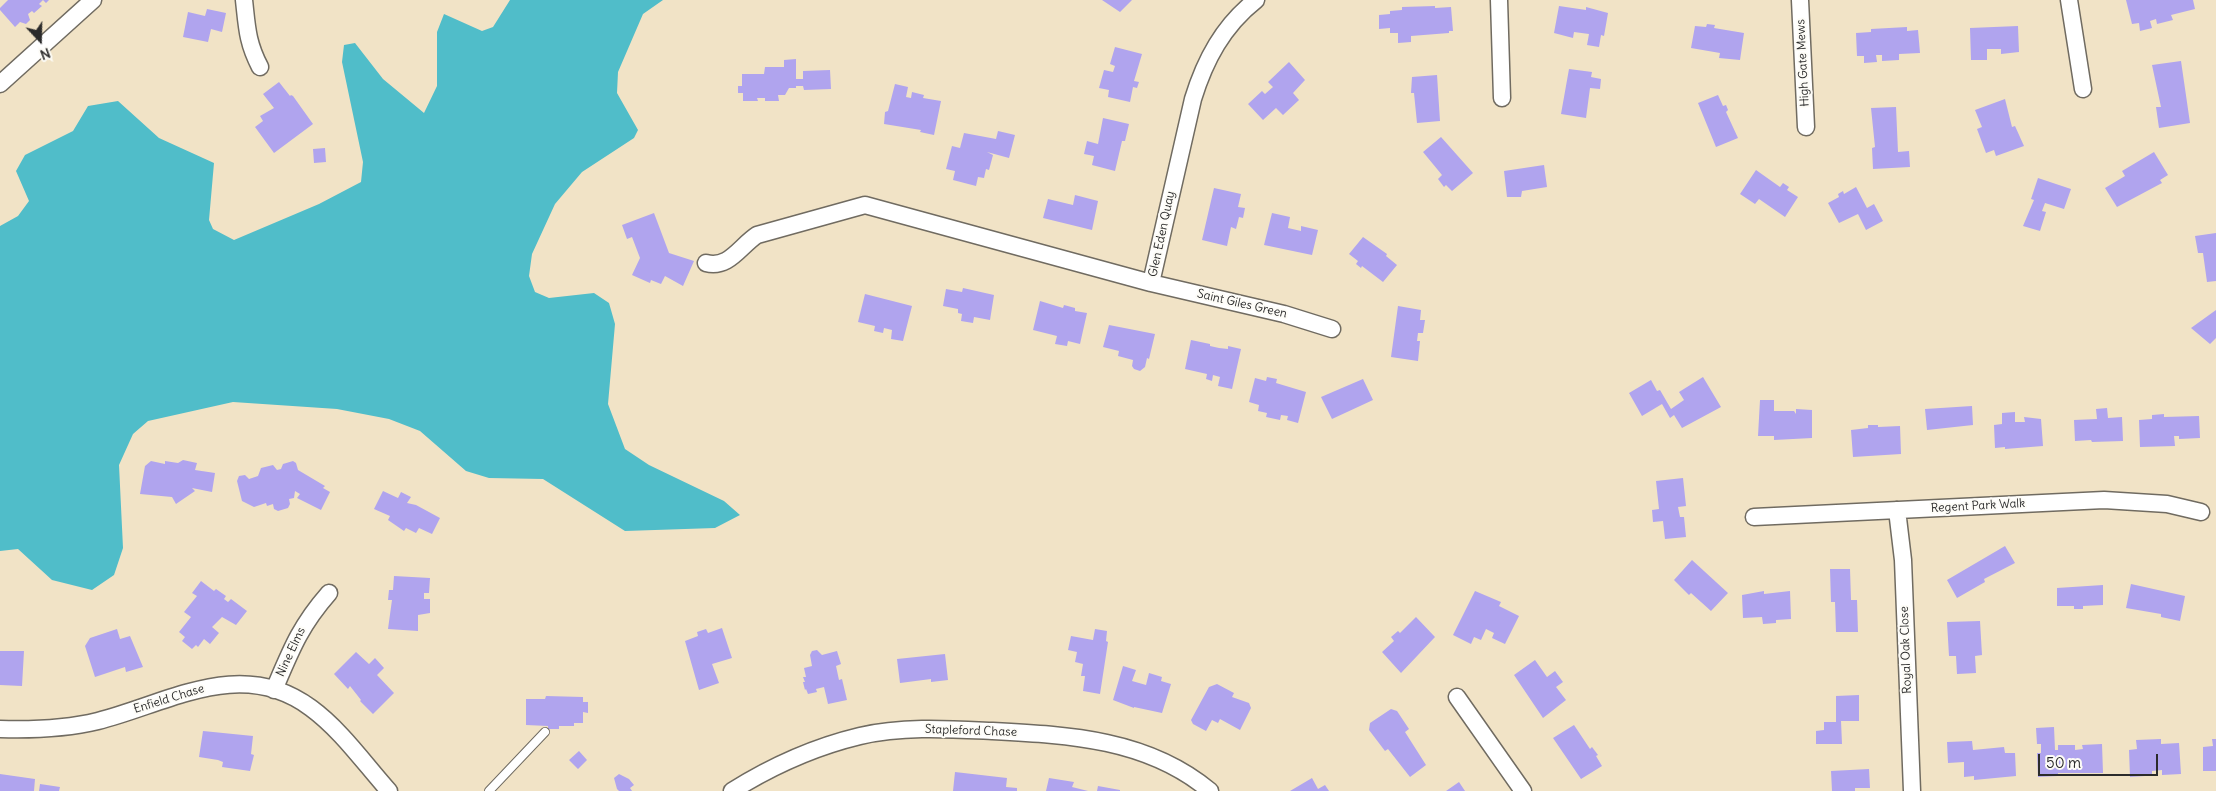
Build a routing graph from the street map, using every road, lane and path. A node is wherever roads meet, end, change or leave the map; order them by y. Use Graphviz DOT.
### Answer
graph roads {
  1 [pos="93,0"];
  2 [pos="244,0"];
  3 [pos="1256,0"];
  4 [pos="1499,0"];
  5 [pos="1800,0"];
  6 [pos="2069,0"];
  7 [pos="260,67"];
  8 [pos="0,84"];
  9 [pos="2083,89"];
  10 [pos="1502,98"];
  11 [pos="1806,127"];
  12 [pos="706,263"];
  13 [pos="1151,283"];
  14 [pos="1332,328"];
  15 [pos="1897,510"];
  16 [pos="2201,512"];
  17 [pos="1754,517"];
  18 [pos="329,593"];
  19 [pos="274,690"];
  20 [pos="1457,697"];
  21 [pos="0,729"];
  22 [pos="545,732"];
  23 [pos="389,791"];
  24 [pos="489,791"];
  25 [pos="732,791"];
  26 [pos="1210,791"];
  27 [pos="1523,791"];
  28 [pos="1912,791"];
  1 -- 8 [label="street"];
  2 -- 7 [label="street"];
  3 -- 13 [label="street, Glen Eden Quay"];
  4 -- 10 [label="street"];
  5 -- 11 [label="street, High Gate Mews"];
  6 -- 9 [label="street"];
  12 -- 13 [label="street, Glen Eden Quay"];
  13 -- 14 [label="street, Saint Giles Green"];
  15 -- 16 [label="street, Regent Park Walk"];
  15 -- 17 [label="street, Regent Park Walk"];
  15 -- 28 [label="street, Royal Oak Close"];
  18 -- 19 [label="street, Nine Elms"];
  19 -- 21 [label="street, Enfield Chase"];
  19 -- 23 [label="street, Enfield Chase"];
  20 -- 27 [label="street"];
  22 -- 24 [label="lane"];
  25 -- 26 [label="street, Stapleford Chase"];
}
